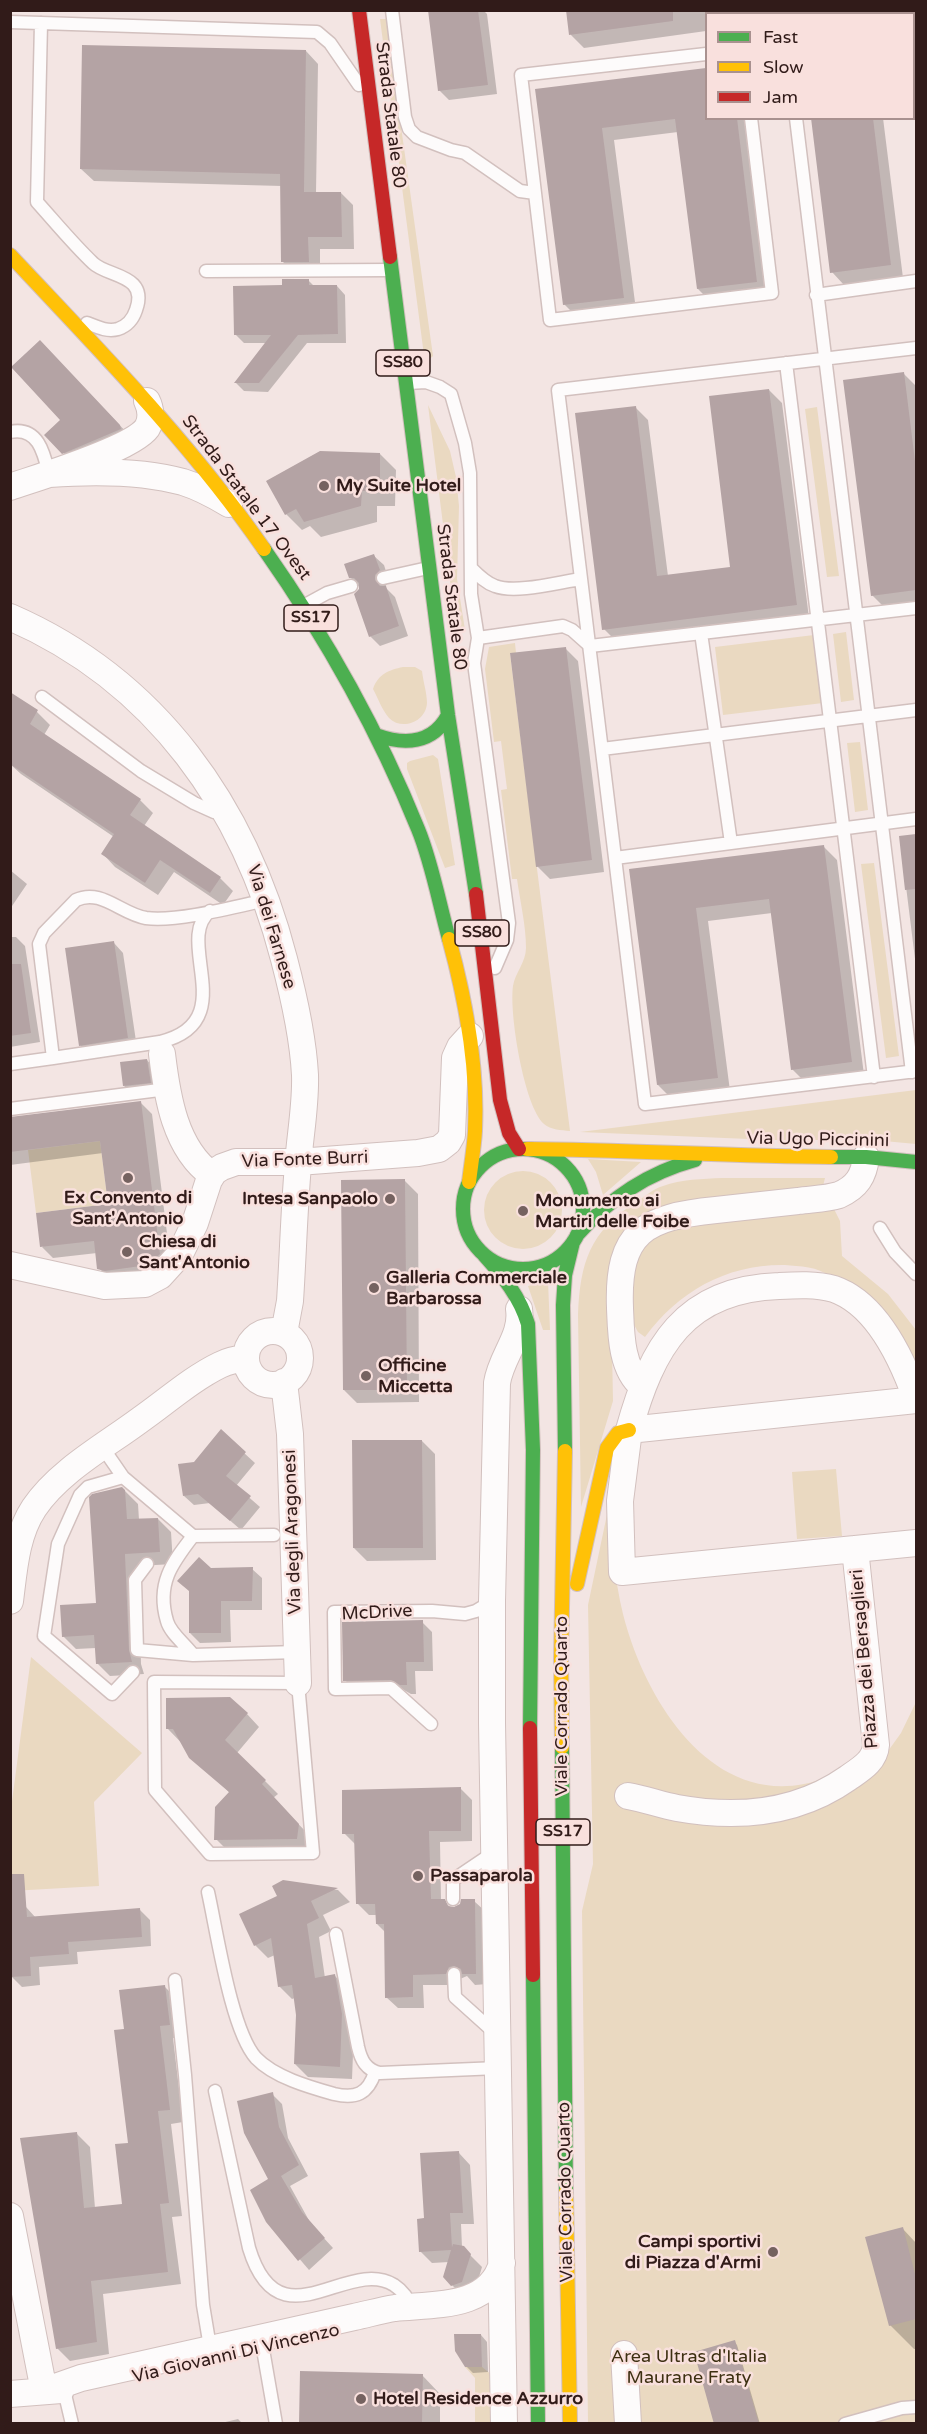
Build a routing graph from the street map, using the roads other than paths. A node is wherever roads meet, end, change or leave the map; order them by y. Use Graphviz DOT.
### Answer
graph roads {
  1 [pos="359,10"];
  2 [pos="392,10"];
  3 [pos="10,22"];
  4 [pos="41,23"];
  5 [pos="705,54"];
  6 [pos="370,101"];
  7 [pos="751,120"];
  8 [pos="796,120"];
  9 [pos="535,193"];
  10 [pos="10,255"];
  11 [pos="392,270"];
  12 [pos="206,271"];
  13 [pos="916,281"];
  14 [pos="816,295"];
  15 [pos="59,306"];
  16 [pos="916,348"];
  17 [pos="824,359"];
  18 [pos="786,363"];
  19 [pos="406,383"];
  20 [pos="147,401"];
  21 [pos="10,432"];
  22 [pos="49,474"];
  23 [pos="10,487"];
  24 [pos="236,508"];
  25 [pos="430,568"];
  26 [pos="472,569"];
  27 [pos="383,578"];
  28 [pos="582,579"];
  29 [pos="351,586"];
  30 [pos="304,606"];
  31 [pos="916,608"];
  32 [pos="856,615"];
  33 [pos="10,617"];
  34 [pos="818,620"];
  35 [pos="701,633"];
  36 [pos="478,638"];
  37 [pos="590,646"];
  38 [pos="42,697"];
  39 [pos="916,710"];
  40 [pos="448,715"];
  41 [pos="868,716"];
  42 [pos="830,720"];
  43 [pos="376,735"];
  44 [pos="715,735"];
  45 [pos="602,748"];
  46 [pos="224,808"];
  47 [pos="916,819"];
  48 [pos="881,823"];
  49 [pos="843,828"];
  50 [pos="730,843"];
  51 [pos="615,858"];
  52 [pos="266,900"];
  53 [pos="210,911"];
  54 [pos="488,986"];
  55 [pos="470,1036"];
  56 [pos="162,1054"];
  57 [pos="53,1058"];
  58 [pos="10,1064"];
  59 [pos="914,1072"];
  60 [pos="874,1077"];
  61 [pos="167,1089"];
  62 [pos="10,1109"];
  63 [pos="523,1149"];
  64 [pos="719,1156"];
  65 [pos="866,1157"];
  66 [pos="298,1162"];
  67 [pos="916,1162"];
  68 [pos="212,1175"];
  69 [pos="469,1182"];
  70 [pos="880,1228"];
  71 [pos="575,1238"];
  72 [pos="484,1255"];
  73 [pos="10,1265"];
  74 [pos="916,1274"];
  75 [pos="514,1291"];
  76 [pos="284,1333"];
  77 [pos="246,1358"];
  78 [pos="284,1382"];
  79 [pos="642,1386"];
  80 [pos="916,1399"];
  81 [pos="629,1430"];
  82 [pos="103,1448"];
  83 [pos="123,1477"];
  84 [pos="274,1535"];
  85 [pos="193,1536"];
  86 [pos="916,1543"];
  87 [pos="855,1550"];
  88 [pos="147,1564"];
  89 [pos="10,1601"];
  90 [pos="492,1601"];
  91 [pos="297,1652"];
  92 [pos="193,1655"];
  93 [pos="561,1659"];
  94 [pos="133,1672"];
  95 [pos="298,1683"];
  96 [pos="431,1724"];
  97 [pos="628,1796"];
  98 [pos="494,1852"];
  99 [pos="208,1892"];
  100 [pos="453,1899"];
  101 [pos="336,1934"];
  102 [pos="454,1974"];
  103 [pos="175,1980"];
  104 [pos="498,2035"];
  105 [pos="498,2068"];
  106 [pos="375,2072"];
  107 [pos="215,2091"];
  108 [pos="10,2216"];
  109 [pos="502,2263"];
  110 [pos="462,2302"];
  111 [pos="415,2308"];
  112 [pos="503,2334"];
  113 [pos="262,2343"];
  114 [pos="624,2354"];
  115 [pos="211,2355"];
  116 [pos="57,2388"];
  117 [pos="10,2394"];
  118 [pos="916,2407"];
  119 [pos="72,2424"];
  120 [pos="276,2424"];
  121 [pos="504,2424"];
  122 [pos="538,2424"];
  123 [pos="570,2424"];
  124 [pos="628,2424"];
  125 [pos="845,2424"];
  1 -- 6 [label="main road, Strada Statale 80 / SS80"];
  2 -- 9 [label="lane"];
  3 -- 4 [label="lane"];
  4 -- 6 [label="lane"];
  4 -- 15 [label="lane"];
  5 -- 9 [label="lane"];
  6 -- 11 [label="main road, Strada Statale 80 / SS80"];
  7 -- 9 [label="lane"];
  8 -- 14 [label="lane"];
  10 -- 15 [label="main road, Strada Statale 17 Ovest / SS17"];
  11 -- 12 [label="lane"];
  11 -- 19 [label="main road, Strada Statale 80 / SS80"];
  13 -- 14 [label="lane"];
  14 -- 17 [label="lane"];
  15 -- 20 [label="main road, Strada Statale 17 Ovest / SS17"];
  16 -- 17 [label="lane"];
  17 -- 18 [label="lane"];
  17 -- 32 [label="lane"];
  18 -- 28 [label="lane"];
  18 -- 34 [label="lane"];
  19 -- 25 [label="main road, Strada Statale 80 / SS80"];
  19 -- 26 [label="lane"];
  20 -- 22 [label="street"];
  20 -- 24 [label="main road, Strada Statale 17 Ovest / SS17"];
  21 -- 22 [label="lane"];
  22 -- 23 [label="street"];
  22 -- 24 [label="street"];
  24 -- 30 [label="main road, Strada Statale 17 Ovest / SS17"];
  25 -- 27 [label="lane"];
  25 -- 40 [label="main road, Strada Statale 80 / SS80"];
  26 -- 28 [label="lane"];
  26 -- 36 [label="lane"];
  28 -- 37 [label="lane"];
  29 -- 30 [label="lane"];
  30 -- 43 [label="main road, Strada Statale 17 Ovest / SS17"];
  31 -- 32 [label="lane"];
  32 -- 34 [label="lane"];
  32 -- 41 [label="lane"];
  33 -- 46 [label="street, Via dei Farnese"];
  34 -- 35 [label="lane"];
  34 -- 42 [label="lane"];
  35 -- 37 [label="lane"];
  35 -- 44 [label="lane"];
  36 -- 37 [label="lane"];
  36 -- 54 [label="lane"];
  37 -- 45 [label="lane"];
  38 -- 46 [label="lane"];
  39 -- 41 [label="lane"];
  40 -- 43 [label="main road"];
  40 -- 54 [label="main road, Strada Statale 80 / SS80"];
  41 -- 42 [label="lane"];
  41 -- 48 [label="lane"];
  42 -- 44 [label="lane"];
  42 -- 49 [label="lane"];
  43 -- 55 [label="main road, Strada Statale 17 Ovest / SS17"];
  44 -- 45 [label="lane"];
  44 -- 50 [label="lane"];
  45 -- 51 [label="lane"];
  46 -- 52 [label="street, Via dei Farnese"];
  47 -- 48 [label="lane"];
  48 -- 49 [label="lane"];
  48 -- 59 [label="lane"];
  49 -- 50 [label="lane"];
  49 -- 60 [label="lane"];
  50 -- 51 [label="lane"];
  51 -- 60 [label="lane"];
  52 -- 53 [label="lane"];
  52 -- 66 [label="street, Via dei Farnese"];
  53 -- 57 [label="lane"];
  53 -- 57 [label="lane"];
  54 -- 63 [label="main road, Strada Statale 80 / SS80"];
  55 -- 66 [label="street, Via Fonte Burri"];
  55 -- 69 [label="main road, Strada Statale 17 Ovest / SS17"];
  56 -- 61 [label="street"];
  57 -- 58 [label="lane"];
  59 -- 60 [label="lane"];
  61 -- 62 [label="lane"];
  61 -- 68 [label="street"];
  63 -- 64 [label="main road, Via Ugo Piccinini"];
  63 -- 69 [label="main road"];
  63 -- 71 [label="main road"];
  64 -- 65 [label="main road, Via Ugo Piccinini"];
  64 -- 71 [label="main road, Via Ugo Piccinini"];
  65 -- 67 [label="main road, Via Ugo Piccinini"];
  65 -- 79 [label="street"];
  66 -- 68 [label="street, Via Fonte Burri"];
  66 -- 76 [label="street"];
  68 -- 73 [label="street"];
  69 -- 72 [label="main road"];
  70 -- 74 [label="lane"];
  71 -- 72 [label="main road"];
  71 -- 93 [label="main road, Viale Corrado Quarto / SS17"];
  72 -- 75 [label="main road, Viale Corrado Quarto / SS17"];
  75 -- 90 [label="street, Viale Corrado Quarto"];
  75 -- 122 [label="main road, Viale Corrado Quarto / SS17"];
  76 -- 77 [label="street"];
  76 -- 78 [label="street"];
  77 -- 78 [label="street"];
  77 -- 82 [label="street"];
  78 -- 91 [label="street, Via degli Aragonesi"];
  79 -- 80 [label="street, Piazza dei Bersaglieri"];
  79 -- 81 [label="street, Piazza dei Bersaglieri"];
  80 -- 81 [label="street, Piazza dei Bersaglieri"];
  81 -- 87 [label="street, Piazza dei Bersaglieri"];
  81 -- 93 [label="main road"];
  82 -- 83 [label="lane"];
  82 -- 89 [label="street"];
  83 -- 85 [label="lane"];
  83 -- 94 [label="lane"];
  84 -- 85 [label="lane"];
  85 -- 92 [label="lane"];
  86 -- 87 [label="street, Piazza dei Bersaglieri"];
  87 -- 97 [label="street, Piazza dei Bersaglieri"];
  88 -- 92 [label="lane"];
  90 -- 96 [label="lane, McDrive"];
  90 -- 98 [label="street, Viale Corrado Quarto"];
  91 -- 92 [label="lane"];
  91 -- 95 [label="street, Via degli Aragonesi"];
  93 -- 123 [label="main road, Viale Corrado Quarto / SS17"];
  95 -- 95 [label="lane"];
  98 -- 100 [label="lane"];
  98 -- 104 [label="street, Viale Corrado Quarto"];
  99 -- 106 [label="lane"];
  101 -- 106 [label="lane"];
  102 -- 104 [label="lane"];
  103 -- 115 [label="lane"];
  104 -- 105 [label="street, Viale Corrado Quarto"];
  105 -- 106 [label="lane"];
  105 -- 109 [label="street, Viale Corrado Quarto"];
  107 -- 111 [label="lane"];
  108 -- 116 [label="street"];
  109 -- 110 [label="street, Via Giovanni Di Vincenzo"];
  109 -- 112 [label="street, Viale Corrado Quarto"];
  110 -- 111 [label="street, Via Giovanni Di Vincenzo"];
  110 -- 112 [label="street"];
  111 -- 113 [label="street, Via Giovanni Di Vincenzo"];
  112 -- 121 [label="street, Viale Corrado Quarto"];
  113 -- 115 [label="street, Via Giovanni Di Vincenzo"];
  113 -- 120 [label="lane"];
  114 -- 124 [label="street"];
  115 -- 116 [label="street, Via Giovanni Di Vincenzo"];
  116 -- 117 [label="street, Via Giovanni Di Vincenzo"];
  116 -- 119 [label="lane"];
  118 -- 125 [label="lane"];
}
